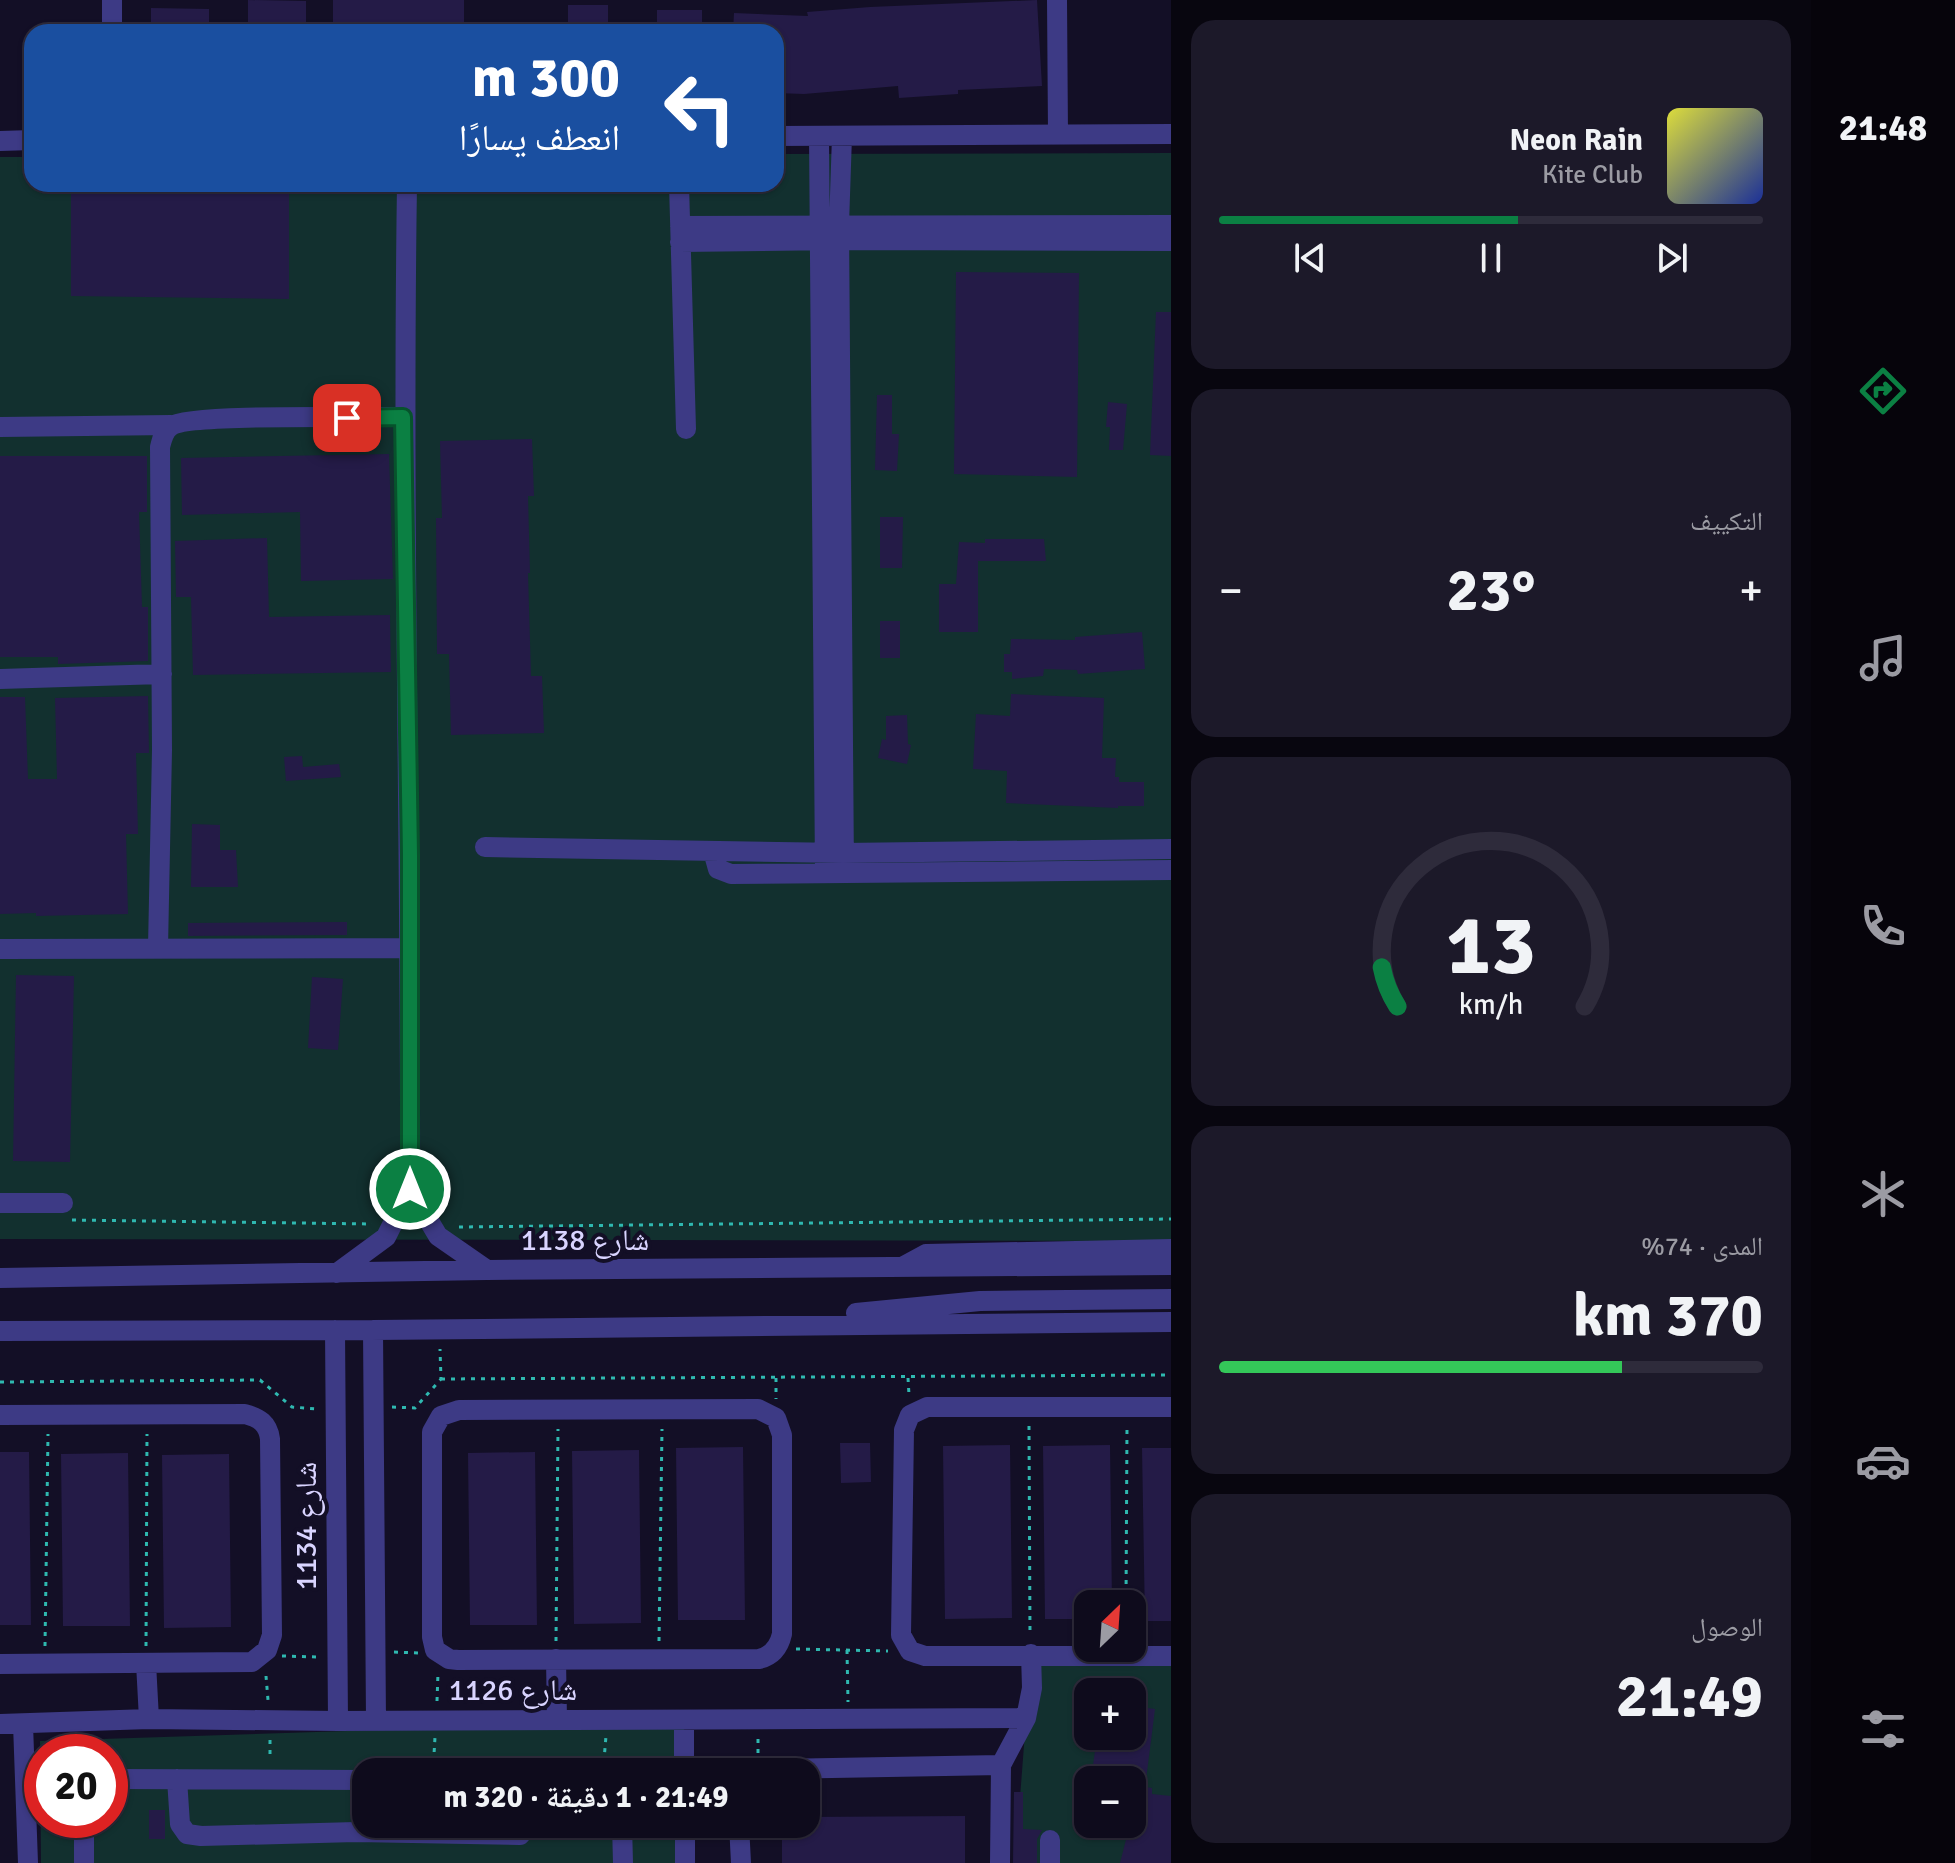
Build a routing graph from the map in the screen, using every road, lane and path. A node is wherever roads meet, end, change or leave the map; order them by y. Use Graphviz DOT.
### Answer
graph roads {
  1 [pos="112,0"];
  2 [pos="1057,0"];
  3 [pos="112,24"];
  4 [pos="1058,134"];
  5 [pos="1171,134"];
  6 [pos="784,136"];
  7 [pos="819,136"];
  8 [pos="842,136"];
  9 [pos="24,140"];
  10 [pos="0,141"];
  11 [pos="407,192"];
  12 [pos="679,192"];
  13 [pos="1171,225"];
  14 [pos="829,233"];
  15 [pos="680,234"];
  16 [pos="1171,241"];
  17 [pos="403,417"];
  18 [pos="171,425"];
  19 [pos="0,427"];
  20 [pos="686,429"];
  21 [pos="162,674"];
  22 [pos="0,679"];
  23 [pos="485,847"];
  24 [pos="1171,849"];
  25 [pos="834,862"];
  26 [pos="1171,870"];
  27 [pos="158,948"];
  28 [pos="410,948"];
  29 [pos="0,949"];
  30 [pos="410,1189"];
  31 [pos="0,1203"];
  32 [pos="63,1212"];
  33 [pos="1171,1219"];
  34 [pos="438,1236"];
  35 [pos="386,1237"];
  36 [pos="1171,1249"];
  37 [pos="1171,1265"];
  38 [pos="899,1269"];
  39 [pos="487,1270"];
  40 [pos="337,1273"];
  41 [pos="0,1278"];
  42 [pos="1171,1299"];
  43 [pos="1171,1322"];
  44 [pos="793,1324"];
  45 [pos="439,1329"];
  46 [pos="335,1330"];
  47 [pos="373,1330"];
  48 [pos="0,1331"];
  49 [pos="1171,1375"];
  50 [pos="441,1379"];
  51 [pos="0,1382"];
  52 [pos="335,1396"];
  53 [pos="374,1396"];
  54 [pos="1029,1407"];
  55 [pos="1127,1407"];
  56 [pos="1171,1407"];
  57 [pos="558,1409"];
  58 [pos="662,1409"];
  59 [pos="48,1414"];
  60 [pos="147,1414"];
  61 [pos="0,1415"];
  62 [pos="1126,1590"];
  63 [pos="776,1649"];
  64 [pos="847,1650"];
  65 [pos="910,1651"];
  66 [pos="1031,1654"];
  67 [pos="1171,1656"];
  68 [pos="556,1659"];
  69 [pos="659,1659"];
  70 [pos="45,1663"];
  71 [pos="146,1663"];
  72 [pos="0,1664"];
  73 [pos="1026,1718"];
  74 [pos="149,1719"];
  75 [pos="848,1719"];
  76 [pos="557,1720"];
  77 [pos="608,1720"];
  78 [pos="684,1720"];
  79 [pos="757,1720"];
  80 [pos="338,1721"];
  81 [pos="376,1721"];
  82 [pos="0,1724"];
  83 [pos="23,1724"];
  84 [pos="604,1758"];
  85 [pos="684,1758"];
  86 [pos="757,1758"];
  87 [pos="1001,1765"];
  88 [pos="820,1770"];
  89 [pos="128,1779"];
  90 [pos="177,1779"];
  91 [pos="352,1780"];
  92 [pos="352,1832"];
  93 [pos="84,1838"];
  94 [pos="622,1838"];
  95 [pos="685,1838"];
  96 [pos="740,1838"];
  97 [pos="1050,1840"];
  98 [pos="28,1863"];
  99 [pos="84,1863"];
  100 [pos="623,1863"];
  101 [pos="685,1863"];
  102 [pos="741,1863"];
  103 [pos="1000,1863"];
  104 [pos="1050,1863"];
  1 -- 3 [label="street"];
  2 -- 4 [label="street"];
  4 -- 5 [label="street"];
  4 -- 8 [label="street"];
  6 -- 7 [label="street"];
  7 -- 8 [label="street"];
  7 -- 14 [label="street"];
  8 -- 14 [label="street"];
  9 -- 10 [label="street"];
  11 -- 17 [label="street"];
  12 -- 15 [label="street"];
  13 -- 14 [label="street"];
  14 -- 15 [label="street"];
  14 -- 16 [label="street"];
  14 -- 25 [label="street"];
  15 -- 20 [label="street"];
  17 -- 18 [label="street"];
  17 -- 28 [label="street"];
  18 -- 19 [label="street"];
  18 -- 21 [label="street"];
  21 -- 22 [label="street"];
  21 -- 27 [label="street"];
  23 -- 25 [label="street"];
  24 -- 25 [label="street"];
  25 -- 26 [label="street"];
  27 -- 28 [label="street"];
  27 -- 29 [label="street"];
  28 -- 30 [label="street"];
  30 -- 34 [label="street"];
  30 -- 35 [label="street"];
  31 -- 32 [label="street"];
  32 -- 35 [label="path"];
  33 -- 34 [label="path"];
  34 -- 39 [label="street"];
  35 -- 40 [label="street"];
  36 -- 38 [label="street"];
  37 -- 38 [label="street, شارع 1138"];
  38 -- 39 [label="street, شارع 1138"];
  39 -- 40 [label="street, شارع 1138"];
  40 -- 41 [label="street, شارع 1138"];
  42 -- 44 [label="street"];
  43 -- 44 [label="street"];
  44 -- 45 [label="street"];
  45 -- 47 [label="street"];
  45 -- 50 [label="path"];
  46 -- 47 [label="street"];
  46 -- 48 [label="street"];
  46 -- 52 [label="street, شارع 1134"];
  47 -- 53 [label="street"];
  49 -- 50 [label="path"];
  50 -- 53 [label="path"];
  51 -- 52 [label="path"];
  52 -- 80 [label="street, شارع 1134"];
  53 -- 81 [label="street"];
  54 -- 55 [label="street"];
  54 -- 65 [label="street"];
  54 -- 66 [label="path"];
  55 -- 56 [label="street"];
  55 -- 62 [label="path"];
  57 -- 58 [label="street"];
  57 -- 68 [label="path"];
  57 -- 68 [label="street"];
  58 -- 63 [label="street"];
  58 -- 69 [label="path"];
  59 -- 60 [label="street"];
  59 -- 61 [label="street"];
  59 -- 70 [label="path"];
  60 -- 71 [label="path"];
  60 -- 71 [label="street"];
  63 -- 64 [label="path"];
  63 -- 69 [label="street"];
  64 -- 65 [label="path"];
  64 -- 75 [label="path"];
  65 -- 66 [label="street"];
  66 -- 67 [label="street"];
  66 -- 73 [label="street"];
  68 -- 69 [label="street"];
  68 -- 76 [label="street"];
  70 -- 71 [label="street"];
  70 -- 72 [label="street"];
  71 -- 74 [label="street"];
  73 -- 75 [label="street, شارع 1126"];
  73 -- 87 [label="street"];
  74 -- 80 [label="street, شارع 1126"];
  74 -- 83 [label="street, شارع 1126"];
  75 -- 79 [label="street, شارع 1126"];
  76 -- 77 [label="street, شارع 1126"];
  76 -- 81 [label="street, شارع 1126"];
  77 -- 78 [label="street, شارع 1126"];
  77 -- 84 [label="path"];
  78 -- 79 [label="street, شارع 1126"];
  78 -- 85 [label="street"];
  79 -- 86 [label="path"];
  80 -- 81 [label="street, شارع 1126"];
  82 -- 83 [label="street, شارع 1126"];
  83 -- 98 [label="street"];
  87 -- 88 [label="street"];
  87 -- 103 [label="street"];
  89 -- 90 [label="street"];
  90 -- 91 [label="street"];
  90 -- 92 [label="street"];
  93 -- 99 [label="street"];
  94 -- 100 [label="street"];
  95 -- 101 [label="street"];
  96 -- 102 [label="street"];
  97 -- 104 [label="street"];
}
